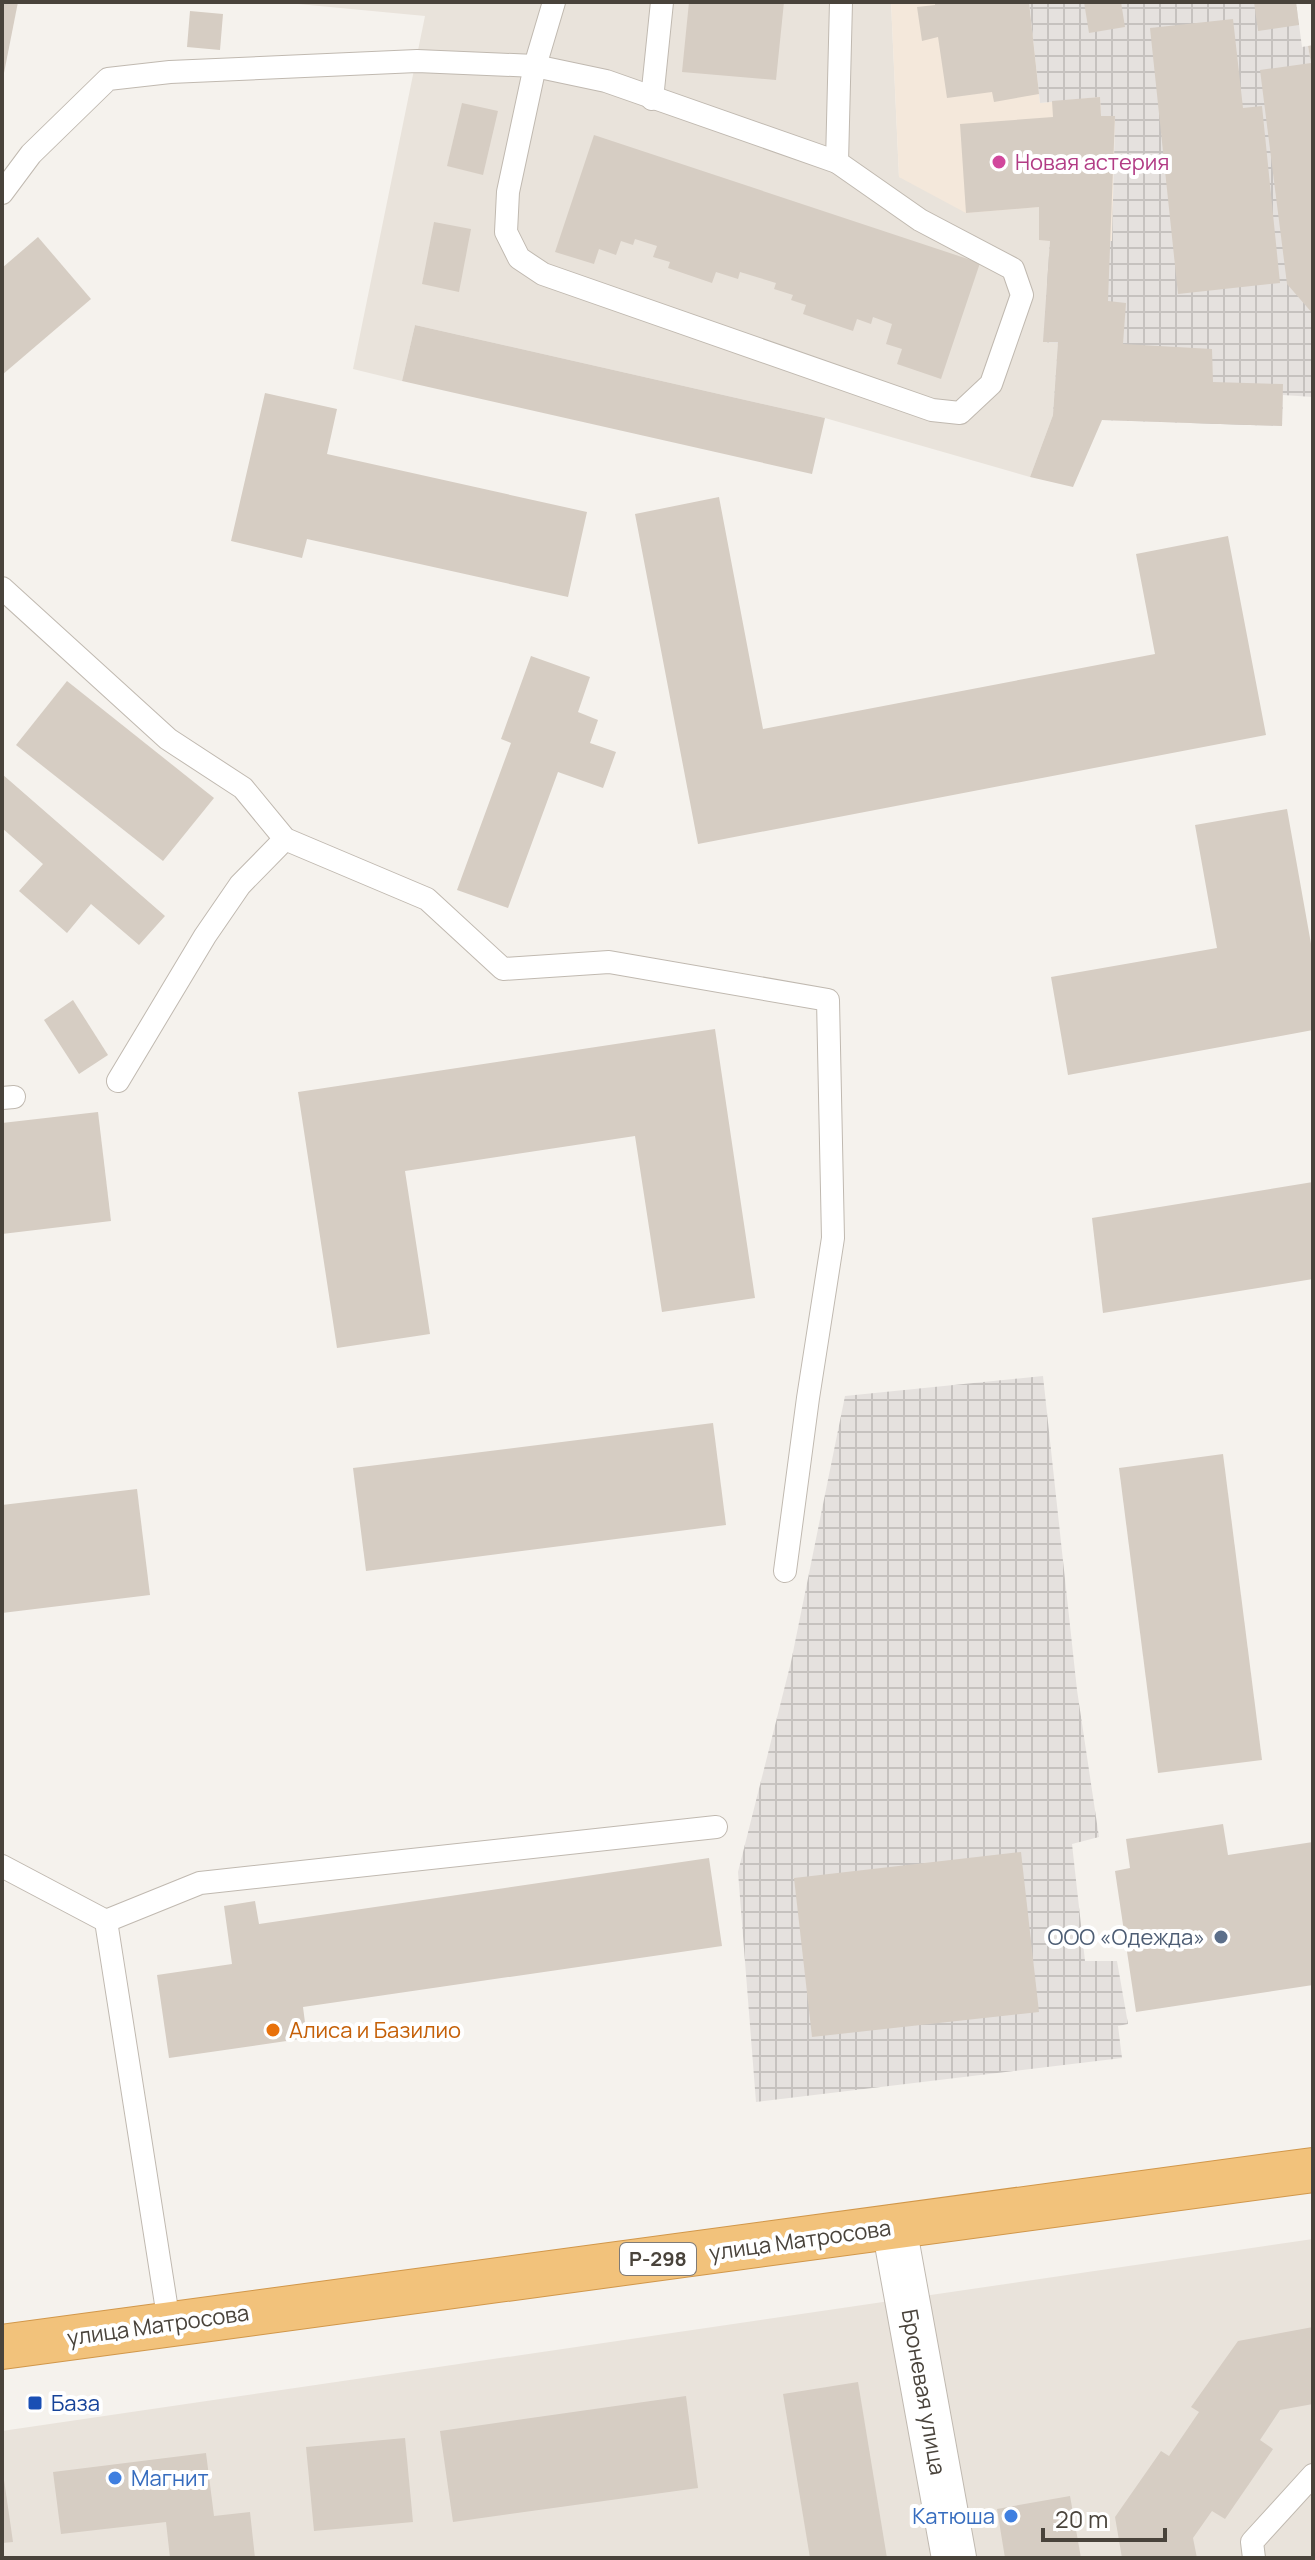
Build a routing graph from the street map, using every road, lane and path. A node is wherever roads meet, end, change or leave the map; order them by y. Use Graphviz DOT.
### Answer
graph roads {
  1 [pos="554,2"];
  2 [pos="662,2"];
  3 [pos="841,2"];
  4 [pos="535,66"];
  5 [pos="652,99"];
  6 [pos="837,162"];
  7 [pos="2,193"];
  8 [pos="2,588"];
  9 [pos="285,839"];
  10 [pos="118,1081"];
  11 [pos="785,1571"];
  12 [pos="716,1827"];
  13 [pos="2,1866"];
  14 [pos="106,1921"];
  15 [pos="1313,2170"];
  16 [pos="894,2227"];
  17 [pos="169,2323"];
  18 [pos="2,2347"];
  19 [pos="1313,2475"];
  20 [pos="954,2558"];
  21 [pos="1254,2558"];
  1 -- 4 [label="lane"];
  2 -- 5 [label="lane"];
  3 -- 6 [label="lane"];
  4 -- 5 [label="lane"];
  4 -- 6 [label="lane"];
  4 -- 7 [label="lane"];
  5 -- 6 [label="lane"];
  8 -- 9 [label="lane"];
  9 -- 10 [label="lane"];
  9 -- 11 [label="lane"];
  12 -- 14 [label="lane"];
  13 -- 14 [label="lane"];
  14 -- 17 [label="lane"];
  15 -- 16 [label="highway, улица Матросова / Р-298"];
  16 -- 17 [label="highway, улица Матросова / Р-298"];
  16 -- 20 [label="street, Броневая улица"];
  17 -- 18 [label="highway, улица Матросова / Р-298"];
  19 -- 21 [label="lane"];
}
